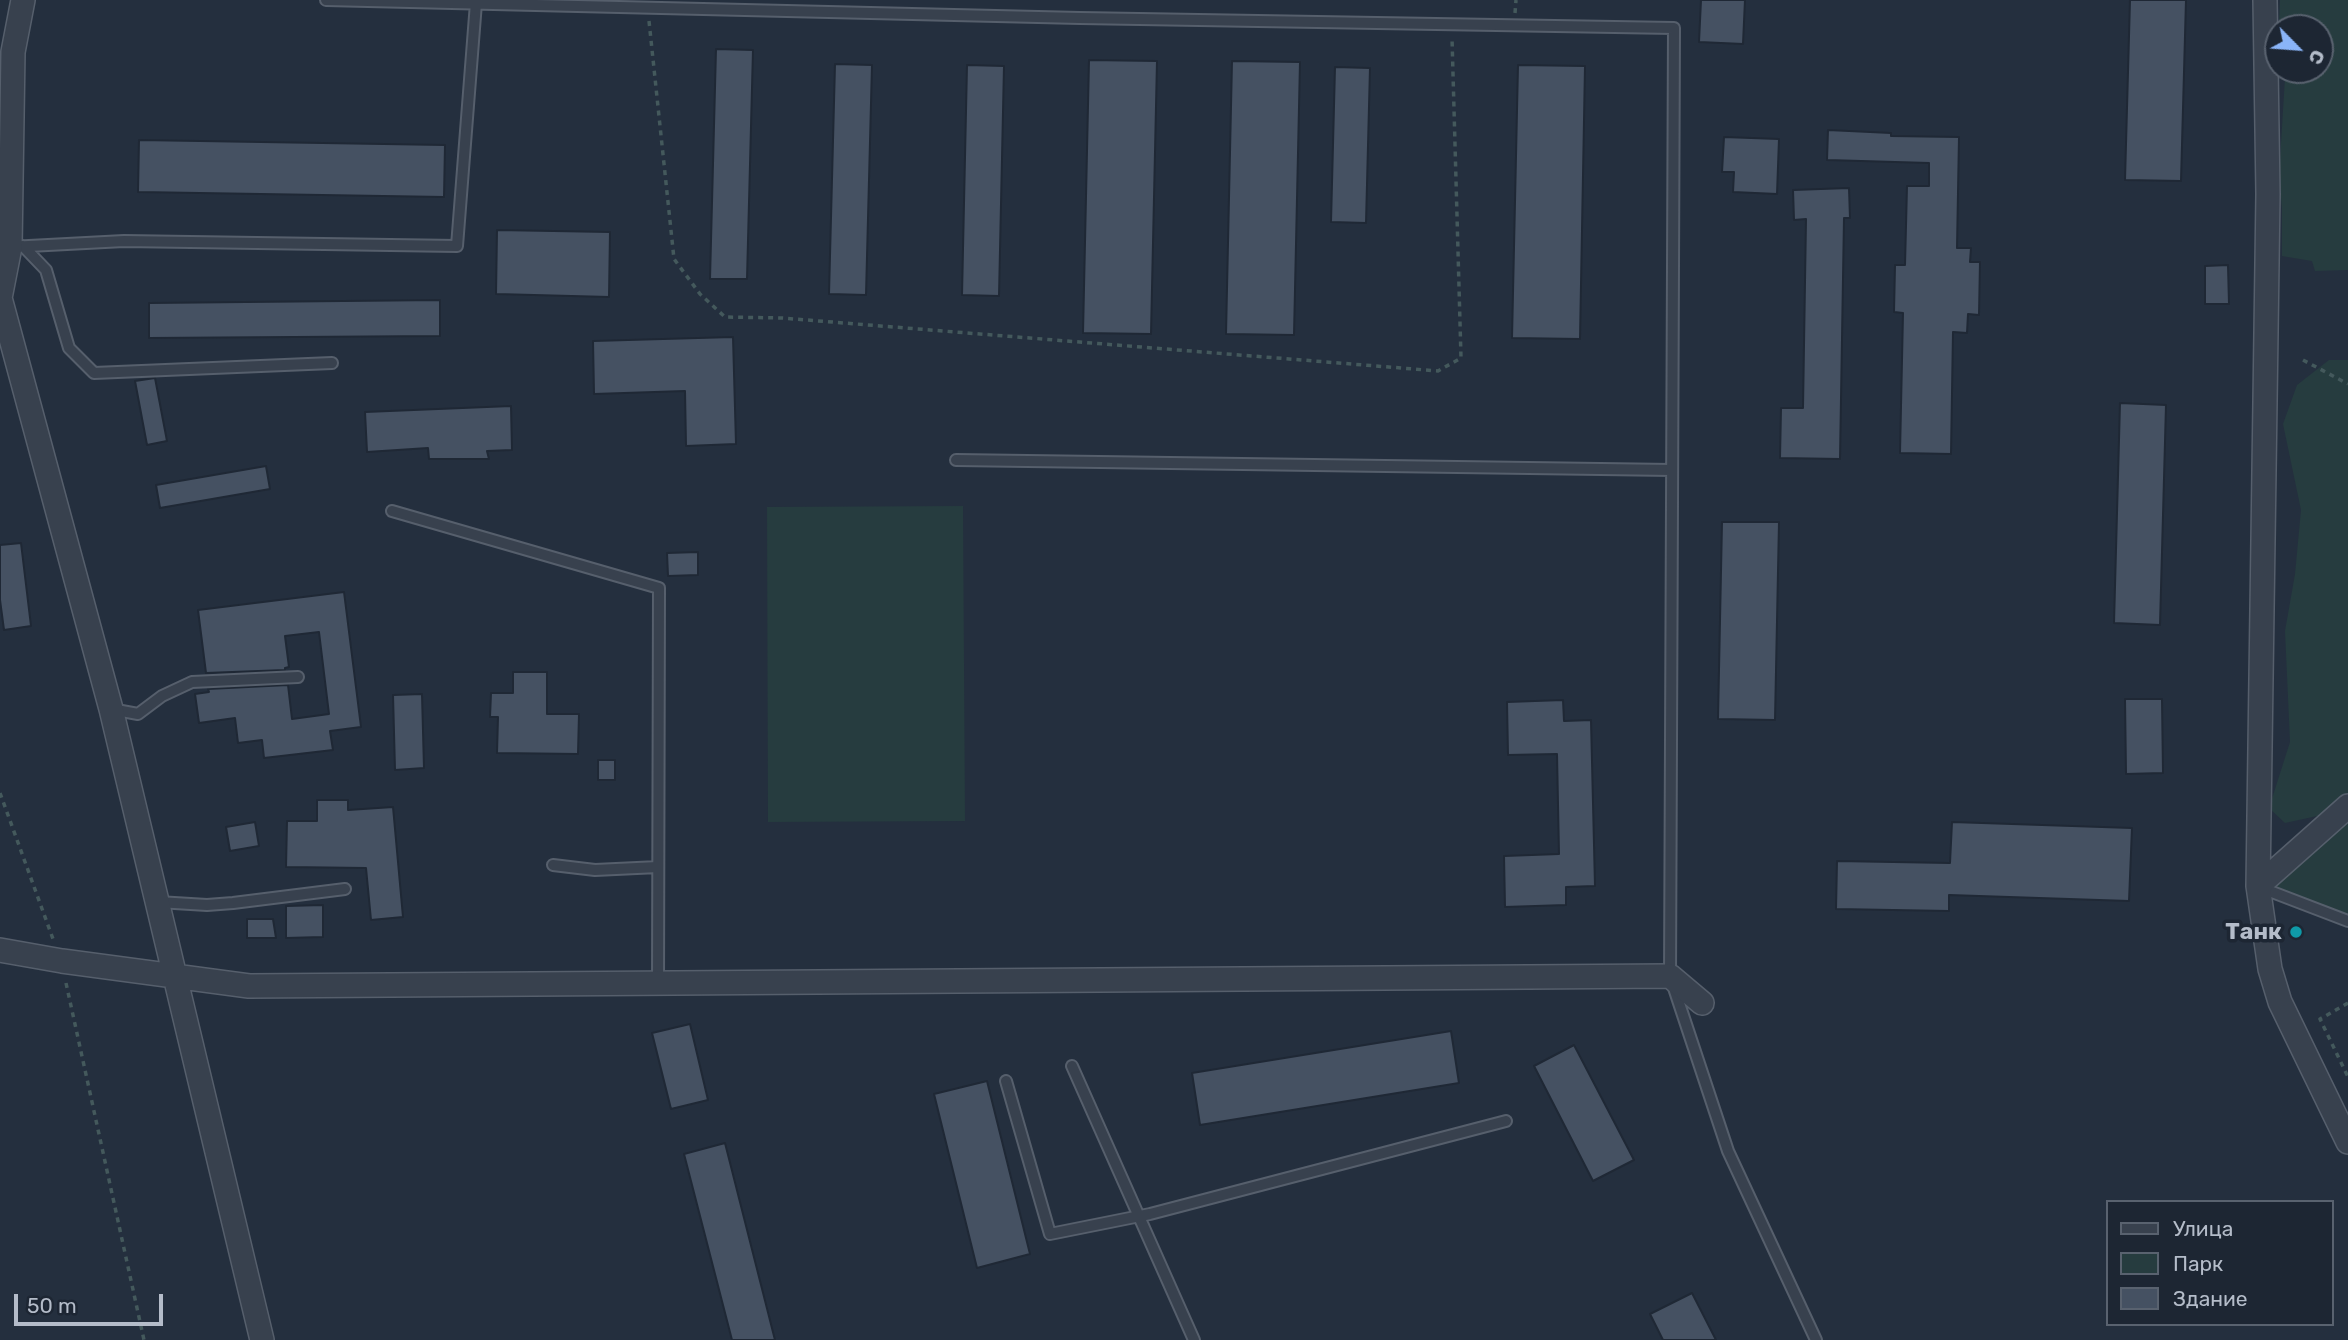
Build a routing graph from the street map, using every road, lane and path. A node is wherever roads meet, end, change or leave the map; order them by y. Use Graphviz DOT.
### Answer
graph roads {
  1 [pos="23,0"];
  2 [pos="326,0"];
  3 [pos="2265,0"];
  4 [pos="476,4"];
  5 [pos="647,4"];
  6 [pos="1452,24"];
  7 [pos="16,247"];
  8 [pos="2303,360"];
  9 [pos="332,363"];
  10 [pos="2348,384"];
  11 [pos="956,460"];
  12 [pos="1672,470"];
  13 [pos="392,511"];
  14 [pos="298,677"];
  15 [pos="111,709"];
  16 [pos="0,793"];
  17 [pos="2348,806"];
  18 [pos="553,864"];
  19 [pos="658,867"];
  20 [pos="2258,886"];
  21 [pos="345,889"];
  22 [pos="158,902"];
  23 [pos="2348,921"];
  24 [pos="0,950"];
  25 [pos="62,961"];
  26 [pos="1670,976"];
  27 [pos="176,977"];
  28 [pos="658,984"];
  29 [pos="1702,1003"];
  30 [pos="2348,1003"];
  31 [pos="1072,1066"];
  32 [pos="2348,1077"];
  33 [pos="1006,1081"];
  34 [pos="1506,1121"];
  35 [pos="2348,1142"];
  36 [pos="1139,1216"];
  37 [pos="144,1340"];
  38 [pos="262,1340"];
  39 [pos="1194,1340"];
  40 [pos="1816,1340"];
  1 -- 7 [label="street"];
  2 -- 4 [label="lane"];
  3 -- 20 [label="street"];
  4 -- 5 [label="lane"];
  4 -- 7 [label="lane"];
  5 -- 6 [label="lane"];
  5 -- 6 [label="path"];
  6 -- 12 [label="lane"];
  7 -- 9 [label="lane"];
  7 -- 15 [label="street"];
  8 -- 10 [label="path"];
  11 -- 12 [label="lane"];
  12 -- 26 [label="lane"];
  13 -- 19 [label="lane"];
  14 -- 15 [label="lane"];
  15 -- 22 [label="street"];
  16 -- 25 [label="path"];
  17 -- 20 [label="street"];
  18 -- 19 [label="lane"];
  19 -- 28 [label="lane"];
  20 -- 23 [label="lane"];
  20 -- 35 [label="street"];
  21 -- 22 [label="lane"];
  22 -- 27 [label="street"];
  24 -- 25 [label="street"];
  25 -- 27 [label="street"];
  25 -- 37 [label="path"];
  26 -- 28 [label="street"];
  26 -- 29 [label="street"];
  26 -- 40 [label="lane"];
  27 -- 28 [label="street"];
  27 -- 38 [label="street"];
  30 -- 32 [label="path"];
  31 -- 36 [label="lane"];
  33 -- 36 [label="lane"];
  34 -- 36 [label="lane"];
  36 -- 39 [label="lane"];
}
